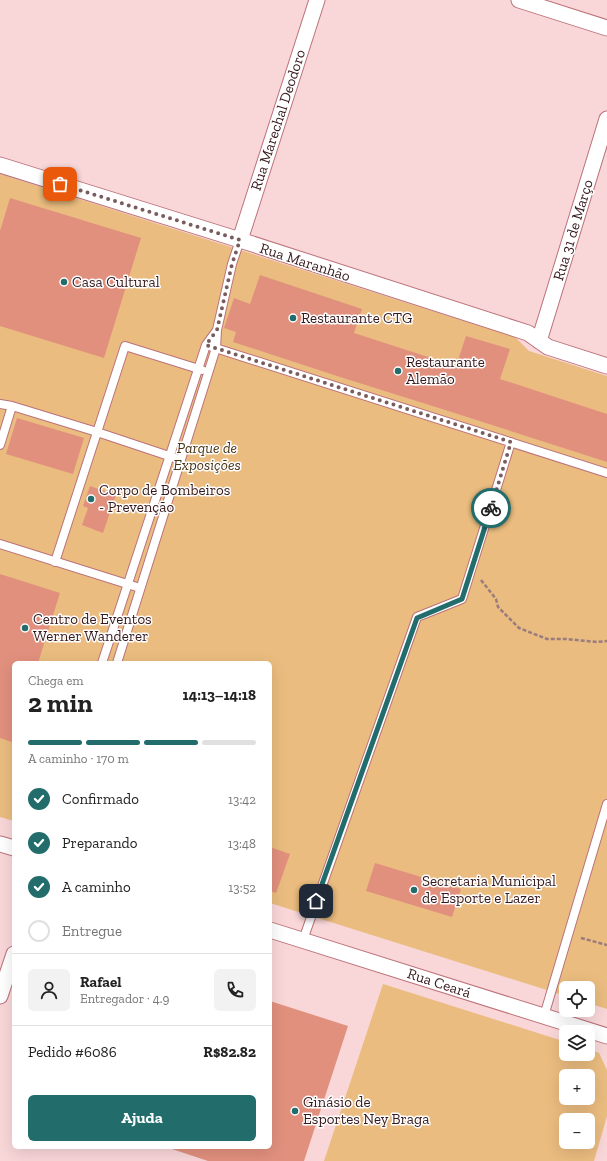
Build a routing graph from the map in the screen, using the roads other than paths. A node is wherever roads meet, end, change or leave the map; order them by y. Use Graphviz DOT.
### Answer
graph roads {
  1 [pos="317,0"];
  2 [pos="519,0"];
  3 [pos="607,28"];
  4 [pos="607,119"];
  5 [pos="0,165"];
  6 [pos="240,240"];
  7 [pos="217,330"];
  8 [pos="539,341"];
  9 [pos="206,345"];
  10 [pos="216,348"];
  11 [pos="607,366"];
  12 [pos="198,369"];
  13 [pos="209,372"];
  14 [pos="0,404"];
  15 [pos="12,406"];
  16 [pos="97,432"];
  17 [pos="511,442"];
  18 [pos="0,444"];
  19 [pos="169,456"];
  20 [pos="181,460"];
  21 [pos="607,473"];
  22 [pos="0,544"];
  23 [pos="55,562"];
  24 [pos="128,584"];
  25 [pos="140,588"];
  26 [pos="103,661"];
  27 [pos="118,661"];
  28 [pos="607,804"];
  29 [pos="0,844"];
  30 [pos="12,847"];
  31 [pos="272,931"];
  32 [pos="303,940"];
  33 [pos="12,960"];
  34 [pos="0,996"];
  35 [pos="544,1016"];
  36 [pos="607,1036"];
  1 -- 6 [label="street, Rua Marechal Deodoro"];
  2 -- 3 [label="street"];
  4 -- 8 [label="street, Rua 31 de Março"];
  5 -- 6 [label="street, Rua Maranhão"];
  6 -- 7 [label="lane"];
  6 -- 8 [label="street, Rua Maranhão"];
  7 -- 9 [label="lane"];
  7 -- 10 [label="lane"];
  8 -- 11 [label="street, Rua Maranhão"];
  9 -- 10 [label="lane"];
  9 -- 12 [label="lane"];
  10 -- 13 [label="lane"];
  10 -- 17 [label="lane"];
  12 -- 13 [label="lane"];
  12 -- 16 [label="lane"];
  12 -- 19 [label="lane"];
  13 -- 20 [label="lane"];
  14 -- 15 [label="lane"];
  15 -- 16 [label="lane"];
  15 -- 18 [label="lane"];
  16 -- 19 [label="lane"];
  16 -- 23 [label="lane"];
  17 -- 21 [label="lane"];
  17 -- 32 [label="lane"];
  19 -- 20 [label="lane"];
  19 -- 24 [label="lane"];
  20 -- 25 [label="lane"];
  22 -- 23 [label="lane"];
  23 -- 24 [label="lane"];
  24 -- 25 [label="lane"];
  24 -- 26 [label="lane"];
  25 -- 27 [label="lane"];
  28 -- 35 [label="lane"];
  29 -- 30 [label="street"];
  31 -- 32 [label="street, Rua Ceará"];
  32 -- 35 [label="street, Rua Ceará"];
  33 -- 34 [label="street"];
  35 -- 36 [label="street, Rua Ceará"];
}
